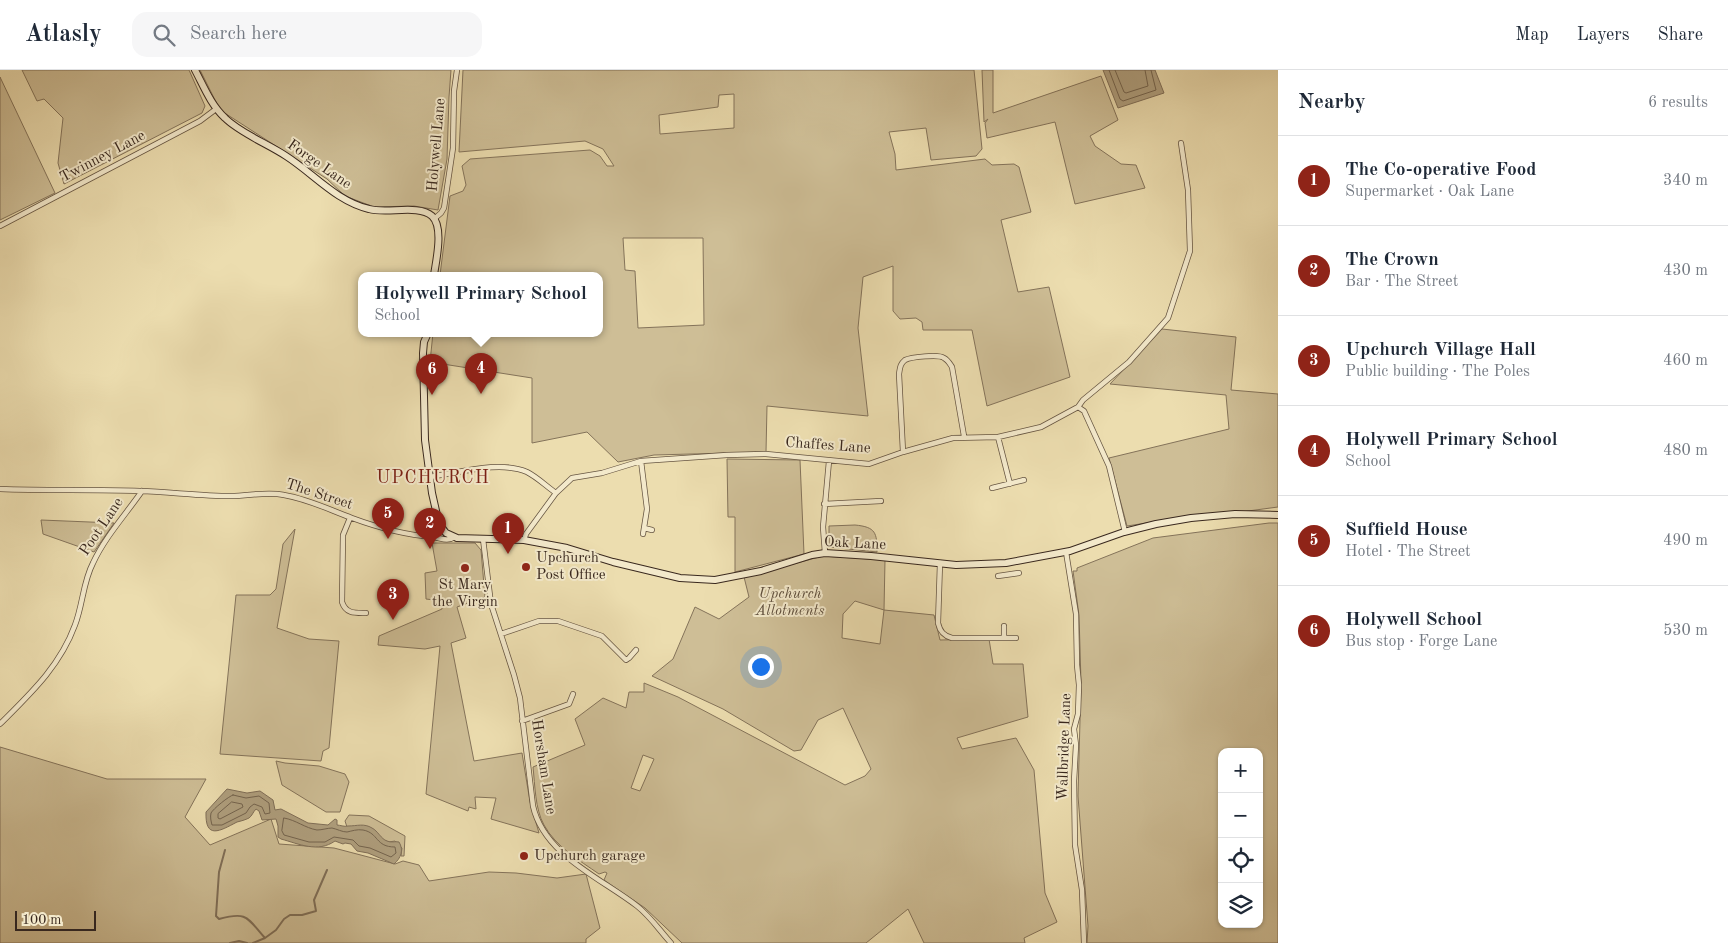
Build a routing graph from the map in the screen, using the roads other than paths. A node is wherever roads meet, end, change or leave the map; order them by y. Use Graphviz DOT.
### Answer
graph roads {
  1 [pos="195,70"];
  2 [pos="457,70"];
  3 [pos="216,109"];
  4 [pos="1181,143"];
  5 [pos="434,219"];
  6 [pos="0,226"];
  7 [pos="434,272"];
  8 [pos="426,337"];
  9 [pos="1078,407"];
  10 [pos="964,436"];
  11 [pos="998,437"];
  12 [pos="903,452"];
  13 [pos="641,461"];
  14 [pos="829,461"];
  15 [pos="429,477"];
  16 [pos="1024,480"];
  17 [pos="1010,484"];
  18 [pos="0,488"];
  19 [pos="992,488"];
  20 [pos="142,491"];
  21 [pos="556,493"];
  22 [pos="881,501"];
  23 [pos="824,504"];
  24 [pos="1278,515"];
  25 [pos="350,518"];
  26 [pos="644,528"];
  27 [pos="652,530"];
  28 [pos="444,531"];
  29 [pos="1126,532"];
  30 [pos="643,534"];
  31 [pos="436,537"];
  32 [pos="455,537"];
  33 [pos="483,539"];
  34 [pos="524,540"];
  35 [pos="1066,552"];
  36 [pos="825,553"];
  37 [pos="940,563"];
  38 [pos="1006,563"];
  39 [pos="1019,572"];
  40 [pos="1008,575"];
  41 [pos="998,576"];
  42 [pos="366,613"];
  43 [pos="1004,626"];
  44 [pos="501,634"];
  45 [pos="1004,637"];
  46 [pos="1016,638"];
  47 [pos="636,650"];
  48 [pos="573,694"];
  49 [pos="522,721"];
  50 [pos="0,724"];
  51 [pos="671,943"];
  52 [pos="1084,943"];
  1 -- 3 [label="street, Forge Lane"];
  2 -- 5 [label="street, Holywell Lane"];
  3 -- 5 [label="street, Forge Lane"];
  3 -- 6 [label="street, Twinney Lane"];
  4 -- 9 [label="street, Chaffes Lane"];
  5 -- 7 [label="street"];
  8 -- 15 [label="street"];
  9 -- 11 [label="street, Chaffes Lane"];
  9 -- 29 [label="street"];
  10 -- 11 [label="street, Chaffes Lane"];
  10 -- 12 [label="street, Chaffes Lane"];
  10 -- 12 [label="street"];
  11 -- 17 [label="street"];
  12 -- 14 [label="street, Chaffes Lane"];
  13 -- 14 [label="street, Chaffes Lane"];
  13 -- 21 [label="street, Chaffes Lane"];
  13 -- 26 [label="street"];
  14 -- 23 [label="street"];
  15 -- 21 [label="street"];
  15 -- 28 [label="street, Oak Lane"];
  16 -- 17 [label="street"];
  17 -- 19 [label="street"];
  18 -- 20 [label="street, Poot Lane"];
  20 -- 25 [label="street, The Street"];
  20 -- 50 [label="street, Poot Lane"];
  21 -- 34 [label="street, Chaffes Lane"];
  22 -- 23 [label="street"];
  23 -- 36 [label="street"];
  24 -- 29 [label="street, Oak Lane"];
  25 -- 31 [label="street, The Street"];
  25 -- 42 [label="street"];
  26 -- 27 [label="street"];
  26 -- 30 [label="street"];
  28 -- 31 [label="street"];
  28 -- 32 [label="street, Oak Lane"];
  29 -- 35 [label="street, Oak Lane"];
  31 -- 32 [label="street, The Street"];
  32 -- 33 [label="street, Oak Lane"];
  33 -- 34 [label="street, Oak Lane"];
  33 -- 44 [label="street, Horsham Lane"];
  34 -- 36 [label="street, Oak Lane"];
  35 -- 38 [label="street, Oak Lane"];
  35 -- 52 [label="street, Wallbridge Lane"];
  36 -- 37 [label="street, Oak Lane"];
  37 -- 38 [label="street, Oak Lane"];
  37 -- 45 [label="street"];
  38 -- 40 [label="street"];
  39 -- 40 [label="street"];
  40 -- 41 [label="street"];
  43 -- 45 [label="street"];
  44 -- 47 [label="street"];
  44 -- 49 [label="street, Horsham Lane"];
  45 -- 46 [label="street"];
  48 -- 49 [label="street"];
  49 -- 51 [label="street, Horsham Lane"];
}
